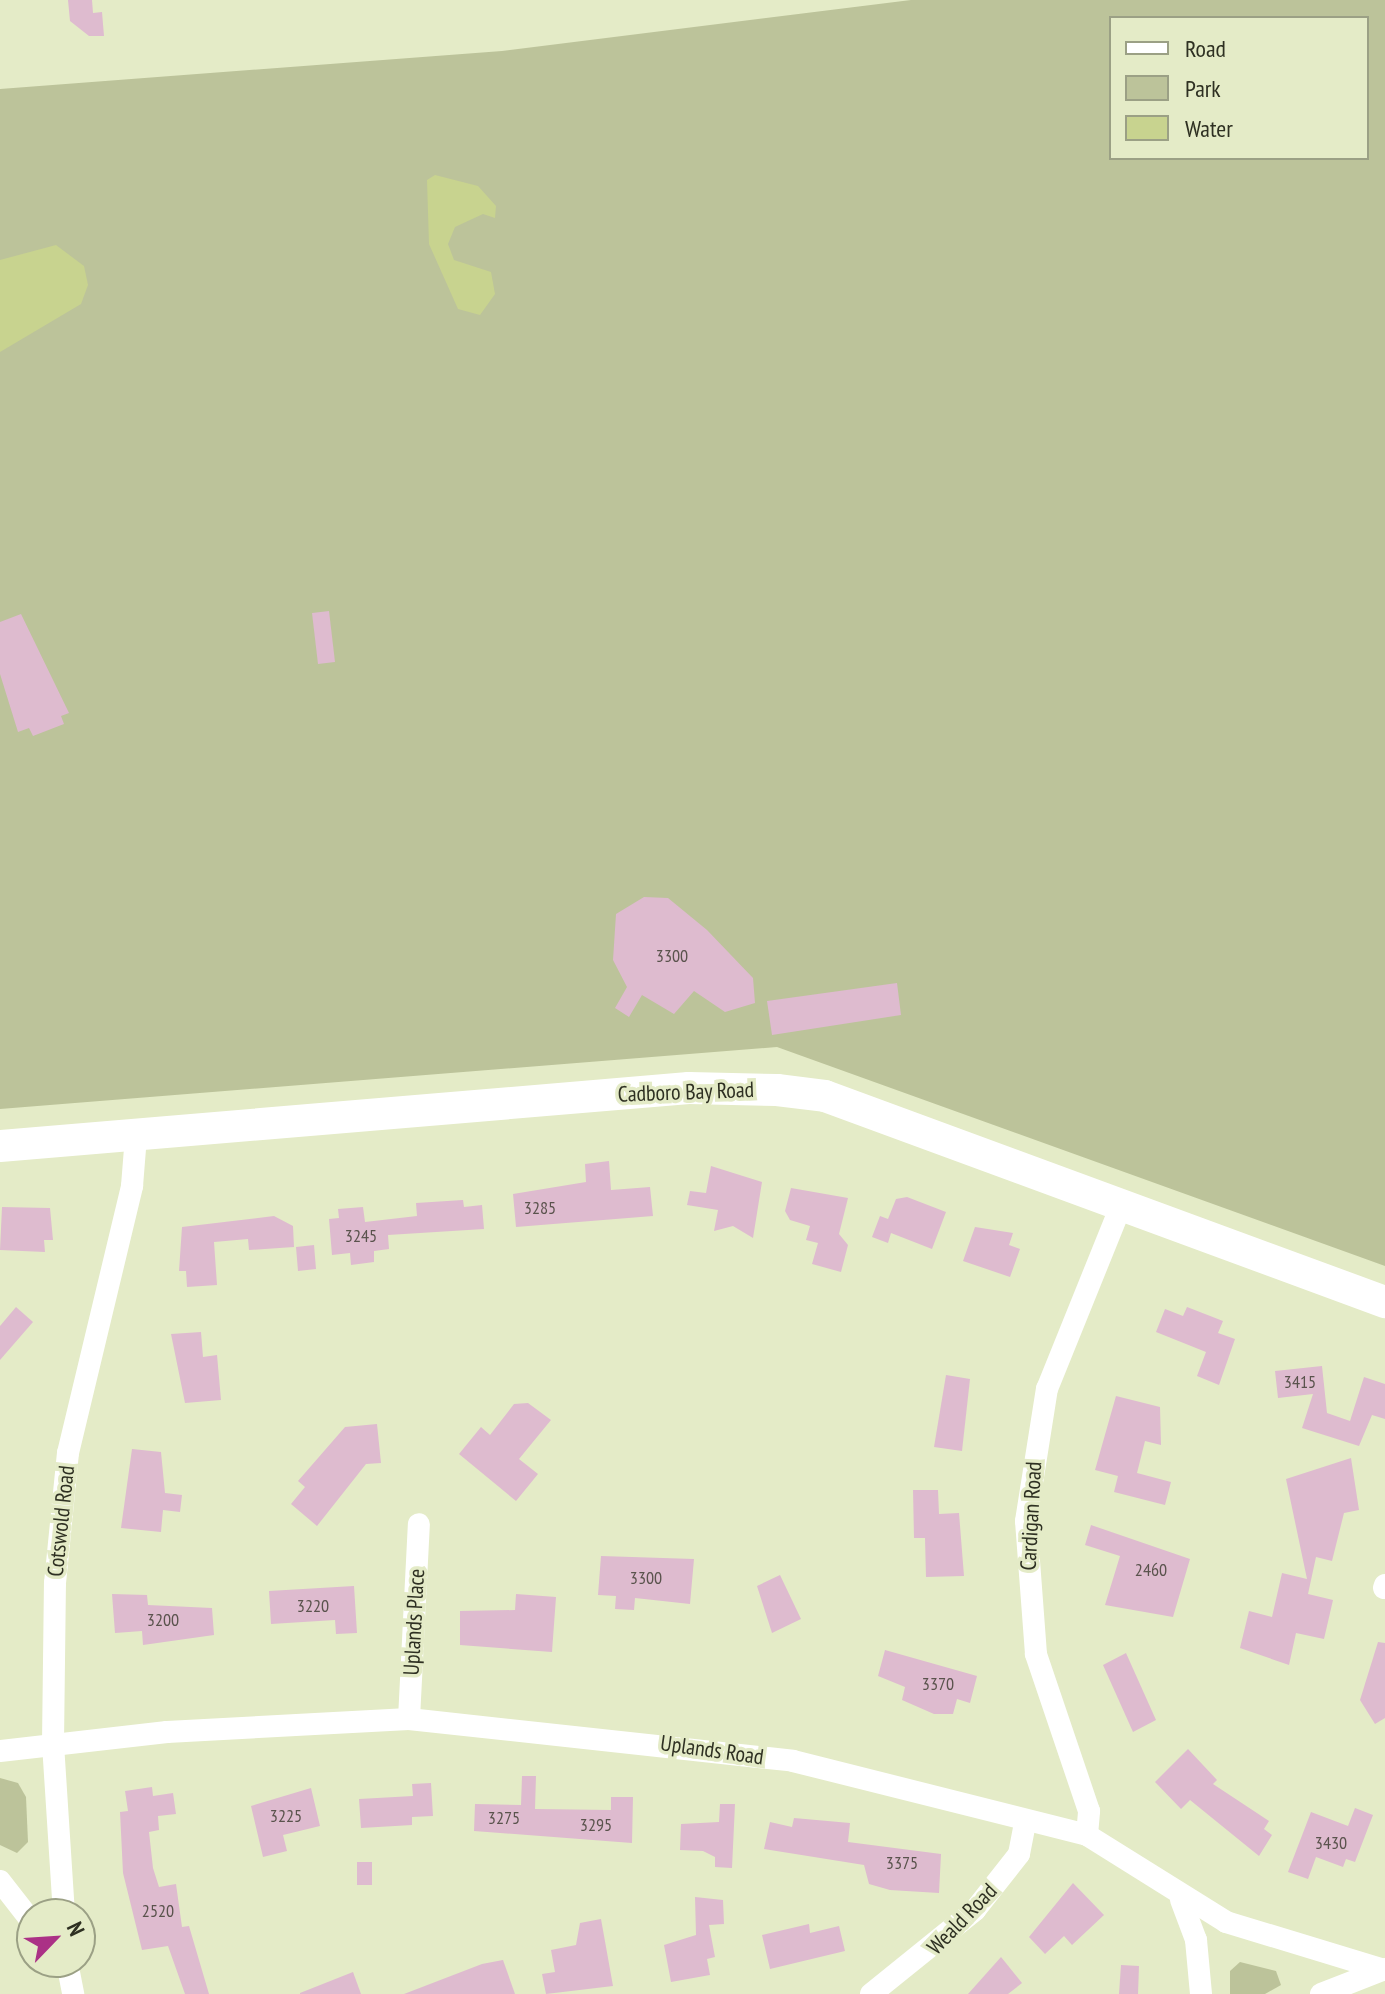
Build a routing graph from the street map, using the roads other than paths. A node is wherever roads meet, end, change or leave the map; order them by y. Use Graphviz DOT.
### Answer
graph roads {
  1 [pos="136,1136"];
  2 [pos="0,1146"];
  3 [pos="1122,1203"];
  4 [pos="1385,1302"];
  5 [pos="419,1524"];
  6 [pos="409,1719"];
  7 [pos="53,1743"];
  8 [pos="0,1751"];
  9 [pos="1025,1823"];
  10 [pos="1087,1835"];
  11 [pos="0,1881"];
  12 [pos="63,1898"];
  13 [pos="1181,1900"];
  14 [pos="16,1902"];
  15 [pos="1384,1969"];
  16 [pos="871,1994"];
  17 [pos="1201,1994"];
  18 [pos="1321,1994"];
  1 -- 2 [label="main road, Cadboro Bay Road"];
  1 -- 3 [label="main road, Cadboro Bay Road"];
  1 -- 7 [label="street, Cotswold Road"];
  3 -- 4 [label="main road, Cadboro Bay Road"];
  3 -- 10 [label="street, Cardigan Road"];
  5 -- 6 [label="street, Uplands Place"];
  6 -- 7 [label="street, Uplands Road"];
  6 -- 9 [label="street, Uplands Road"];
  7 -- 8 [label="street, Uplands Road"];
  7 -- 12 [label="street, Cotswold Road"];
  9 -- 10 [label="street, Uplands Road"];
  9 -- 16 [label="street, Weald Road"];
  10 -- 13 [label="street, Uplands Road"];
  11 -- 14 [label="street"];
  13 -- 15 [label="street, Uplands Road"];
  13 -- 17 [label="street"];
  15 -- 18 [label="street"];
}
